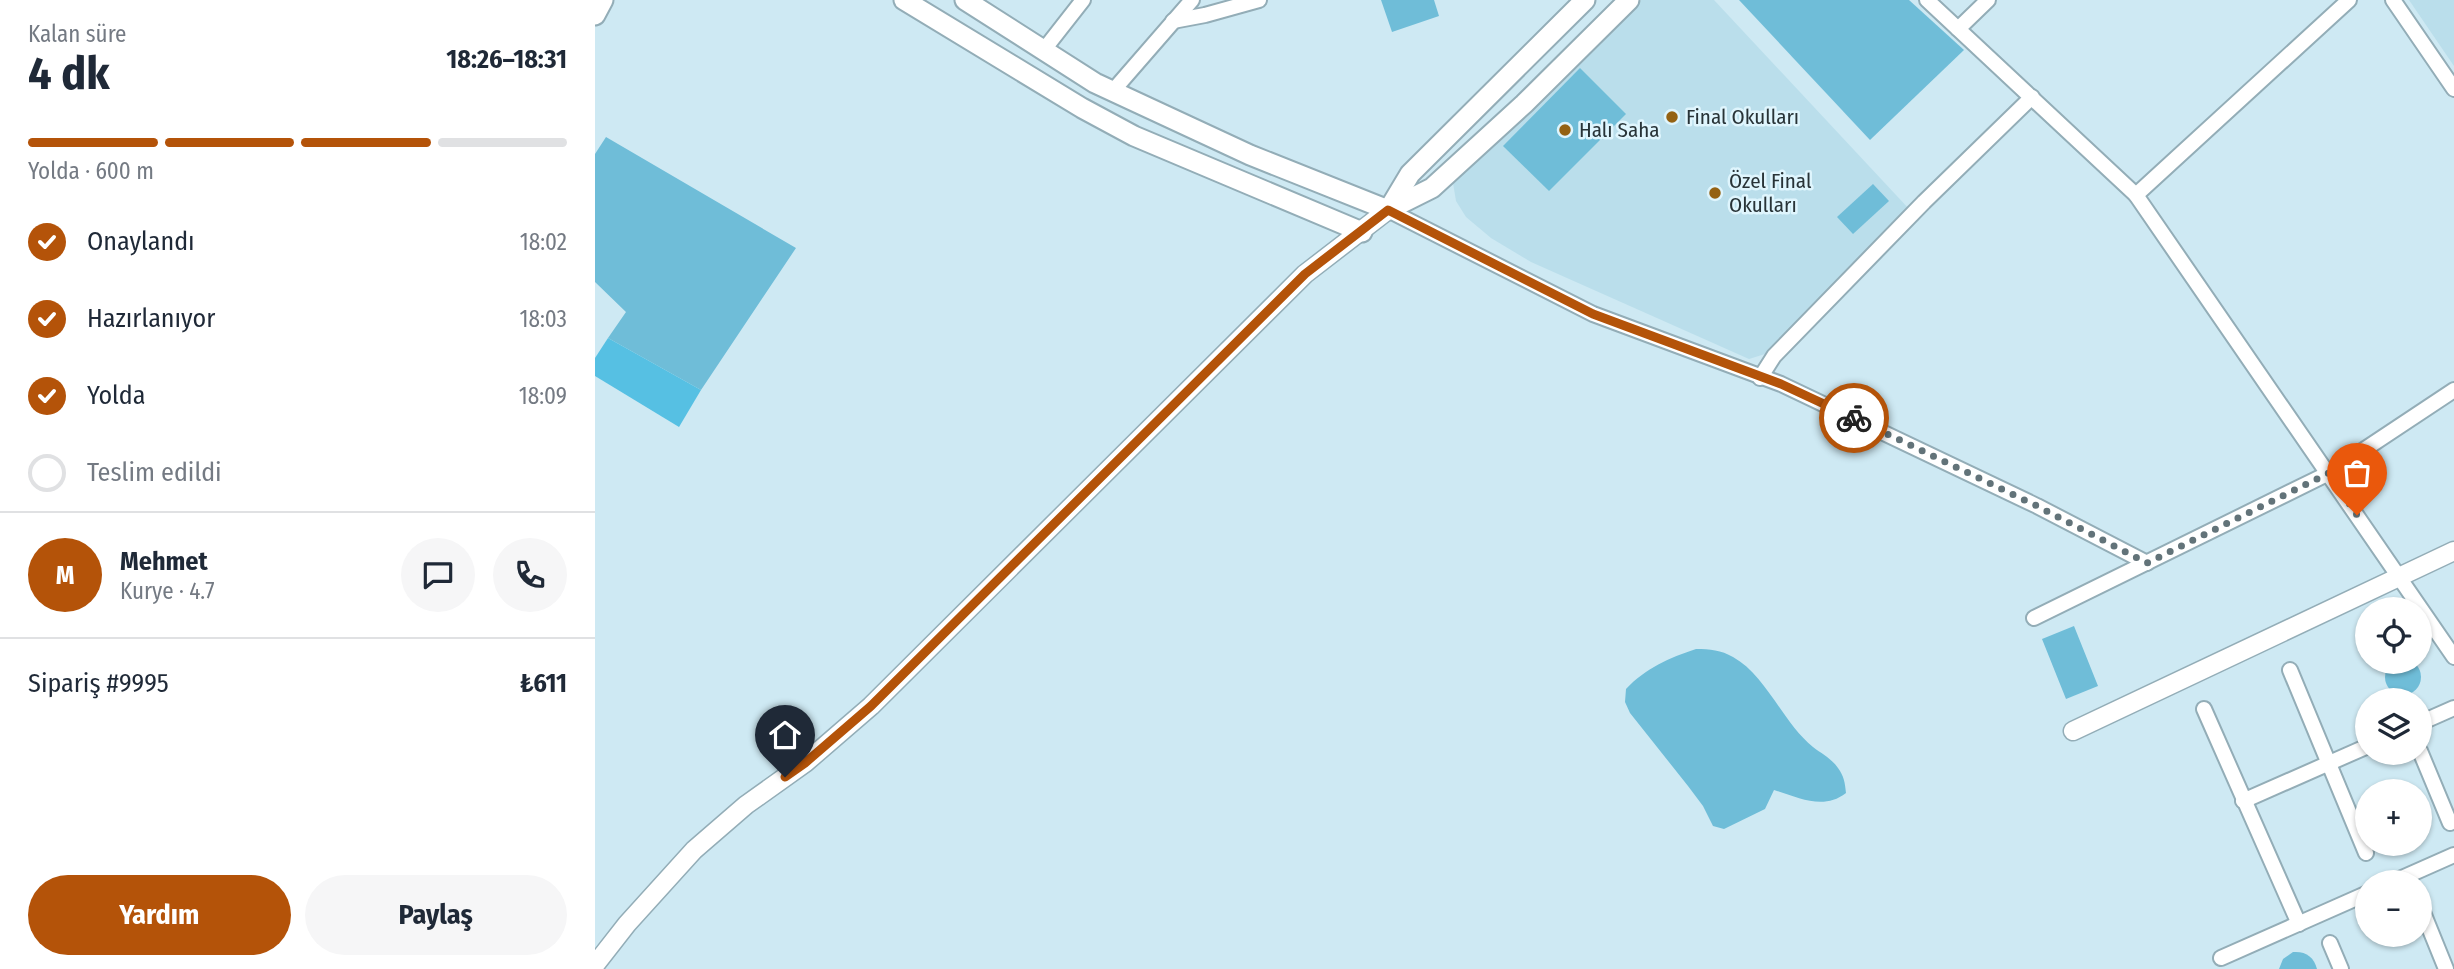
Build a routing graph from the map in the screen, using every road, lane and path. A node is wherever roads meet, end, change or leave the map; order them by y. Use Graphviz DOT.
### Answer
graph roads {
  1 [pos="603,0"];
  2 [pos="904,0"];
  3 [pos="965,0"];
  4 [pos="1083,0"];
  5 [pos="1192,0"];
  6 [pos="1259,0"];
  7 [pos="1585,0"];
  8 [pos="1629,0"];
  9 [pos="1927,0"];
  10 [pos="1988,0"];
  11 [pos="2349,0"];
  12 [pos="2393,0"];
  13 [pos="595,15"];
  14 [pos="1173,21"];
  15 [pos="1958,29"];
  16 [pos="1043,51"];
  17 [pos="2454,89"];
  18 [pos="1112,92"];
  19 [pos="2032,97"];
  20 [pos="2136,195"];
  21 [pos="1388,210"];
  22 [pos="1362,232"];
  23 [pos="1759,378"];
  24 [pos="2454,390"];
  25 [pos="2329,473"];
  26 [pos="2454,551"];
  27 [pos="2147,563"];
  28 [pos="2399,579"];
  29 [pos="2034,618"];
  30 [pos="2454,657"];
  31 [pos="2290,670"];
  32 [pos="2454,708"];
  33 [pos="2204,709"];
  34 [pos="2432,718"];
  35 [pos="2073,731"];
  36 [pos="2355,752"];
  37 [pos="2328,764"];
  38 [pos="2426,765"];
  39 [pos="2243,801"];
  40 [pos="2451,823"];
  41 [pos="2355,827"];
  42 [pos="2454,855"];
  43 [pos="2426,870"];
  44 [pos="2355,899"];
  45 [pos="2299,924"];
  46 [pos="2432,935"];
  47 [pos="2330,943"];
  48 [pos="2221,958"];
  49 [pos="595,965"];
  50 [pos="2341,969"];
  51 [pos="2446,969"];
  1 -- 13 [label="main road"];
  2 -- 22 [label="main road"];
  3 -- 16 [label="main road"];
  4 -- 16 [label="street"];
  5 -- 14 [label="street"];
  6 -- 14 [label="street"];
  7 -- 21 [label="main road"];
  8 -- 21 [label="main road"];
  9 -- 15 [label="street"];
  10 -- 15 [label="street"];
  11 -- 20 [label="street"];
  12 -- 17 [label="street"];
  14 -- 18 [label="street"];
  15 -- 19 [label="street"];
  16 -- 18 [label="main road"];
  18 -- 21 [label="main road"];
  19 -- 20 [label="street"];
  19 -- 23 [label="street"];
  20 -- 25 [label="street"];
  21 -- 22 [label="street"];
  21 -- 23 [label="street"];
  22 -- 49 [label="street"];
  23 -- 27 [label="street"];
  24 -- 25 [label="street"];
  25 -- 27 [label="street"];
  25 -- 28 [label="street"];
  26 -- 28 [label="street"];
  27 -- 29 [label="street"];
  28 -- 30 [label="street"];
  28 -- 35 [label="street"];
  31 -- 37 [label="street"];
  32 -- 34 [label="street"];
  33 -- 39 [label="street"];
  36 -- 37 [label="street"];
  37 -- 39 [label="street"];
  37 -- 41 [label="street"];
  38 -- 40 [label="street"];
  39 -- 45 [label="street"];
  42 -- 43 [label="street"];
  44 -- 45 [label="street"];
  45 -- 48 [label="street"];
  46 -- 51 [label="street"];
  47 -- 50 [label="street"];
}
